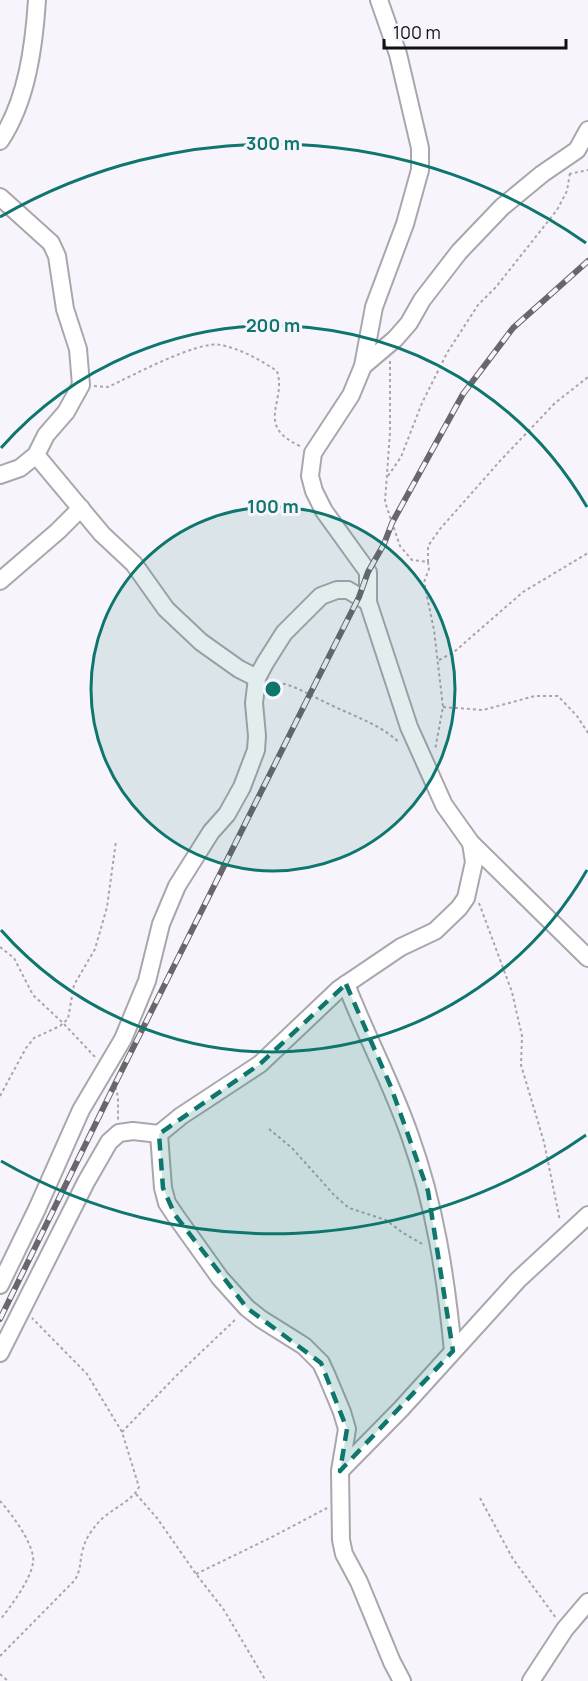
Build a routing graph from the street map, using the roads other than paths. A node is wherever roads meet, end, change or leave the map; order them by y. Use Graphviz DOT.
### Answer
graph roads {
  1 [pos="37,0"];
  2 [pos="379,0"];
  3 [pos="588,130"];
  4 [pos="0,141"];
  5 [pos="0,196"];
  6 [pos="363,366"];
  7 [pos="36,454"];
  8 [pos="0,475"];
  9 [pos="81,508"];
  10 [pos="0,580"];
  11 [pos="368,602"];
  12 [pos="257,678"];
  13 [pos="471,843"];
  14 [pos="588,958"];
  15 [pos="346,984"];
  16 [pos="159,1134"];
  17 [pos="588,1215"];
  18 [pos="0,1285"];
  19 [pos="453,1351"];
  20 [pos="0,1353"];
  21 [pos="340,1471"];
  22 [pos="588,1602"];
  23 [pos="402,1681"];
  24 [pos="531,1681"];
  1 -- 4 [label="street"];
  2 -- 6 [label="street"];
  3 -- 6 [label="street"];
  5 -- 7 [label="street"];
  6 -- 11 [label="street"];
  7 -- 8 [label="street"];
  7 -- 9 [label="street"];
  9 -- 10 [label="street"];
  9 -- 12 [label="street"];
  11 -- 12 [label="street"];
  11 -- 13 [label="street"];
  12 -- 18 [label="street"];
  13 -- 14 [label="street"];
  13 -- 15 [label="street"];
  15 -- 16 [label="street"];
  15 -- 19 [label="street"];
  16 -- 20 [label="street"];
  16 -- 21 [label="street"];
  17 -- 19 [label="street"];
  19 -- 21 [label="street"];
  21 -- 23 [label="street"];
  22 -- 24 [label="street"];
}
